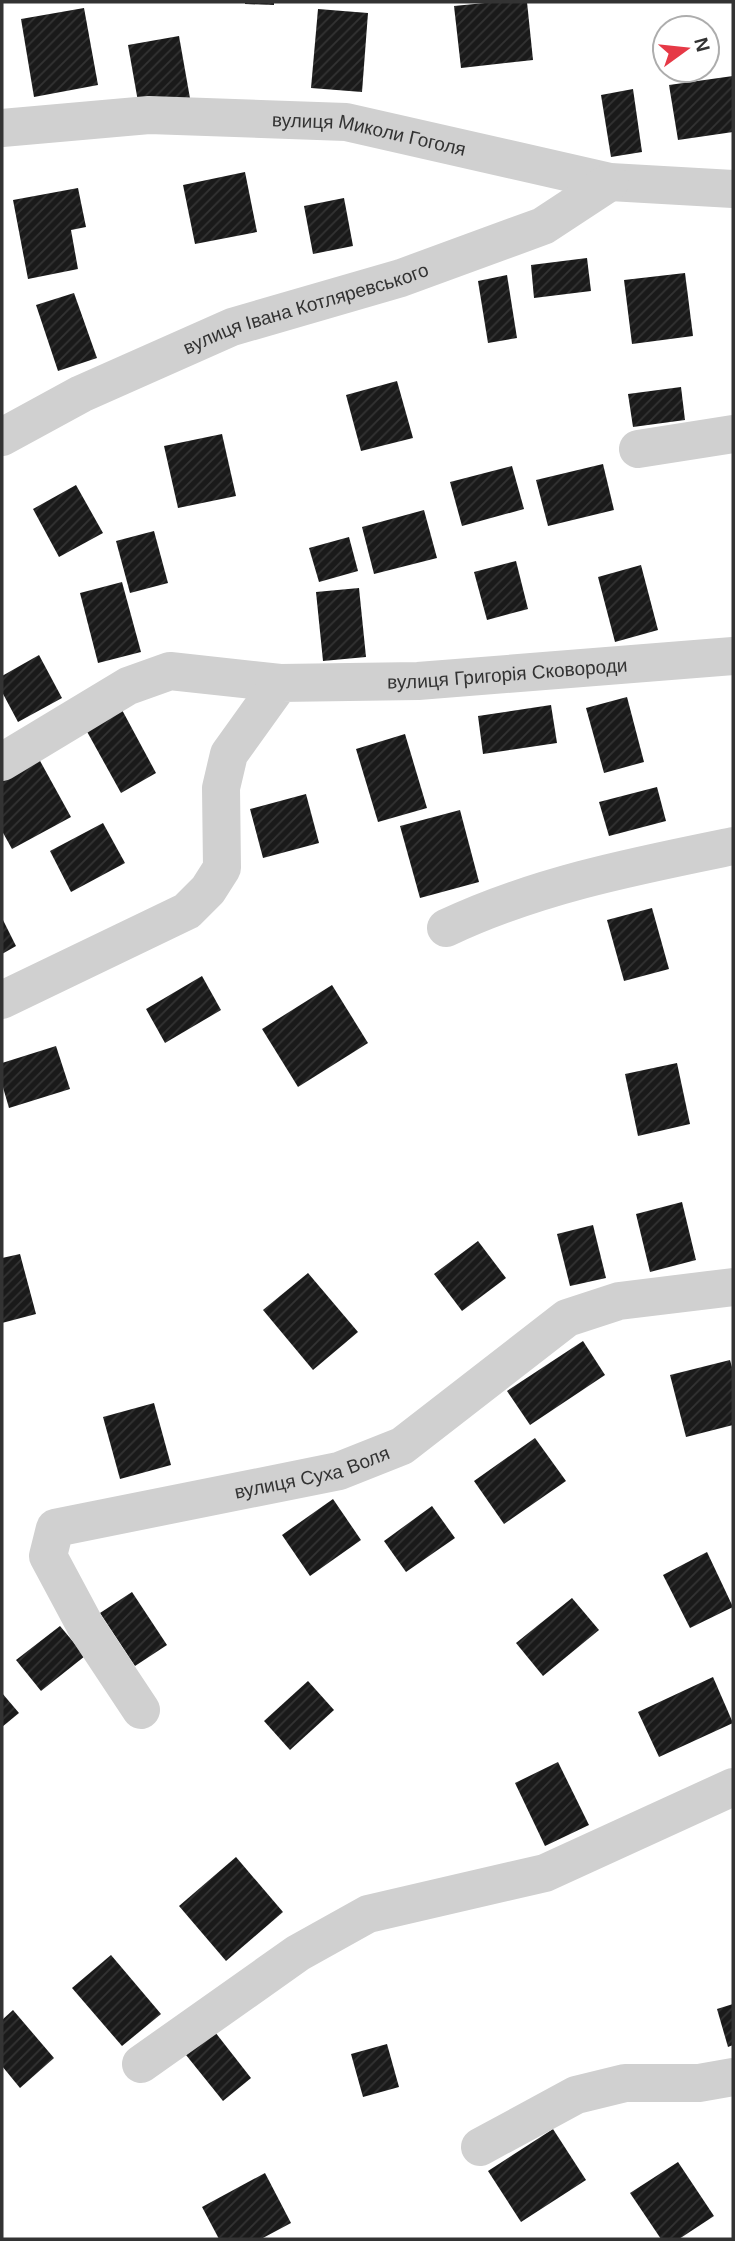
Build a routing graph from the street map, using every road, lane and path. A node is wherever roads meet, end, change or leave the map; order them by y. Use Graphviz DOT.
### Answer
graph roads {
  1 [pos="2,128"];
  2 [pos="610,182"];
  3 [pos="733,188"];
  4 [pos="733,434"];
  5 [pos="2,438"];
  6 [pos="638,449"];
  7 [pos="733,656"];
  8 [pos="280,683"];
  9 [pos="2,762"];
  10 [pos="733,846"];
  11 [pos="446,928"];
  12 [pos="2,1000"];
  13 [pos="733,1287"];
  14 [pos="141,1710"];
  15 [pos="733,1787"];
  16 [pos="141,2064"];
  17 [pos="733,2077"];
  18 [pos="480,2147"];
  1 -- 2 [label="street, вулиця Миколи Гоголя"];
  2 -- 3 [label="street, вулиця Миколи Гоголя"];
  2 -- 5 [label="street, вулиця Івана Котляревського"];
  4 -- 6 [label="street"];
  7 -- 8 [label="street, вулиця Григорія Сковороди"];
  8 -- 9 [label="street, вулиця Григорія Сковороди"];
  8 -- 12 [label="street"];
  10 -- 11 [label="street"];
  13 -- 14 [label="street, вулиця Суха Воля"];
  15 -- 16 [label="street"];
  17 -- 18 [label="street"];
}
